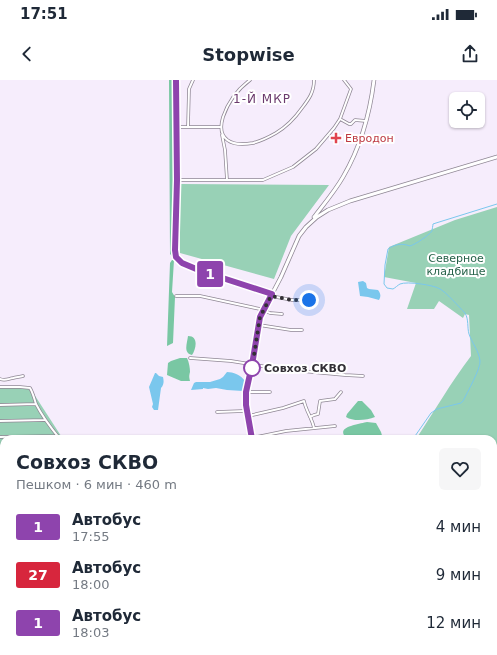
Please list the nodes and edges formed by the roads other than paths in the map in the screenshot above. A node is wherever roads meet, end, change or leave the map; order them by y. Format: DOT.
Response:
graph roads {
  1 [pos="176,80"];
  2 [pos="193,80"];
  3 [pos="250,80"];
  4 [pos="314,80"];
  5 [pos="344,80"];
  6 [pos="374,80"];
  7 [pos="340,119"];
  8 [pos="366,121"];
  9 [pos="176,127"];
  10 [pos="188,127"];
  11 [pos="221,127"];
  12 [pos="221,132"];
  13 [pos="497,157"];
  14 [pos="177,180"];
  15 [pos="227,180"];
  16 [pos="310,223"];
  17 [pos="272,295"];
  18 [pos="176,296"];
  19 [pos="309,300"];
  20 [pos="263,311"];
  21 [pos="282,314"];
  22 [pos="258,325"];
  23 [pos="302,330"];
  24 [pos="190,358"];
  25 [pos="252,365"];
  26 [pos="23,376"];
  27 [pos="363,376"];
  28 [pos="0,379"];
  29 [pos="0,387"];
  30 [pos="246,392"];
  31 [pos="270,392"];
  32 [pos="341,392"];
  33 [pos="36,404"];
  34 [pos="0,405"];
  35 [pos="217,412"];
  36 [pos="248,416"];
  37 [pos="310,418"];
  38 [pos="45,420"];
  39 [pos="0,421"];
  40 [pos="335,426"];
  41 [pos="314,428"];
  42 [pos="57,435"];
  43 [pos="251,435"];
  44 [pos="269,435"];
  1 -- 9 [label="street"];
  2 -- 10 [label="street"];
  3 -- 11 [label="street"];
  4 -- 12 [label="street"];
  5 -- 7 [label="street"];
  6 -- 8 [label="street"];
  7 -- 8 [label="street"];
  7 -- 15 [label="street"];
  8 -- 16 [label="street"];
  9 -- 10 [label="street"];
  9 -- 14 [label="street"];
  10 -- 11 [label="street"];
  11 -- 12 [label="street"];
  12 -- 15 [label="street"];
  13 -- 16 [label="street"];
  14 -- 15 [label="street"];
  14 -- 17 [label="street"];
  16 -- 17 [label="street"];
  17 -- 19 [label="street"];
  17 -- 20 [label="street"];
  18 -- 20 [label="street"];
  20 -- 21 [label="street"];
  20 -- 22 [label="street"];
  22 -- 23 [label="street"];
  22 -- 25 [label="street"];
  24 -- 25 [label="street"];
  25 -- 27 [label="street"];
  25 -- 30 [label="street"];
  26 -- 28 [label="street"];
  29 -- 33 [label="street"];
  30 -- 31 [label="street"];
  30 -- 36 [label="street"];
  32 -- 37 [label="street"];
  33 -- 34 [label="street"];
  33 -- 38 [label="street"];
  35 -- 36 [label="street"];
  36 -- 37 [label="street"];
  36 -- 43 [label="street"];
  37 -- 41 [label="street"];
  38 -- 39 [label="street"];
  38 -- 42 [label="street"];
  40 -- 41 [label="street"];
  41 -- 44 [label="street"];
}
